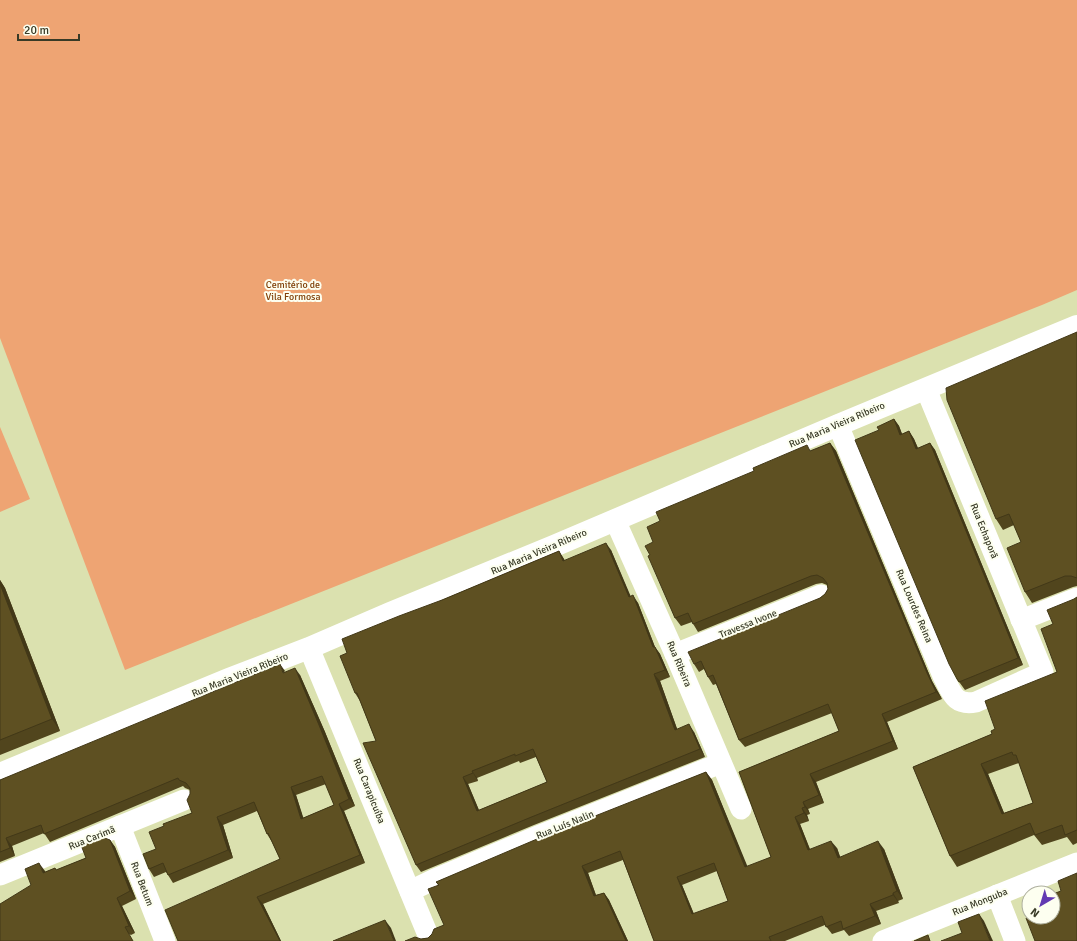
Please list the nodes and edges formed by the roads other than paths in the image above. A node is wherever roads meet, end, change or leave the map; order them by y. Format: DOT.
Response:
graph roads {
  1 [pos="1077,326"];
  2 [pos="926,389"];
  3 [pos="838,425"];
  4 [pos="615,520"];
  5 [pos="821,595"];
  6 [pos="1077,598"];
  7 [pos="1021,620"];
  8 [pos="309,648"];
  9 [pos="675,654"];
  10 [pos="1043,672"];
  11 [pos="721,764"];
  12 [pos="0,774"];
  13 [pos="184,800"];
  14 [pos="741,809"];
  15 [pos="120,826"];
  16 [pos="1077,863"];
  17 [pos="0,876"];
  18 [pos="410,892"];
  19 [pos="997,895"];
  20 [pos="428,935"];
  21 [pos="165,941"];
  22 [pos="883,941"];
  23 [pos="1016,941"];
  1 -- 2 [label="street, Rua Maria Vieira Ribeiro"];
  2 -- 3 [label="street, Rua Maria Vieira Ribeiro"];
  2 -- 7 [label="street, Rua Echaporã"];
  3 -- 4 [label="street, Rua Maria Vieira Ribeiro"];
  3 -- 10 [label="street, Rua Lourdes Reina"];
  4 -- 8 [label="street, Rua Maria Vieira Ribeiro"];
  4 -- 9 [label="street, Rua Ribeira"];
  5 -- 9 [label="street, Travessa Ivone"];
  6 -- 7 [label="street"];
  7 -- 10 [label="street, Rua Echaporã"];
  8 -- 12 [label="street, Rua Maria Vieira Ribeiro"];
  8 -- 18 [label="street, Rua Carapicuíba"];
  9 -- 11 [label="street, Rua Ribeira"];
  11 -- 14 [label="street, Rua Ribeira"];
  11 -- 18 [label="street, Rua Luís Nalin"];
  13 -- 15 [label="street, Rua Carimã"];
  15 -- 17 [label="street, Rua Carimã"];
  15 -- 21 [label="street, Rua Betum"];
  16 -- 19 [label="street, Rua Monguba"];
  18 -- 20 [label="street, Rua Carapicuíba"];
  19 -- 22 [label="street, Rua Monguba"];
  19 -- 23 [label="street"];
}
